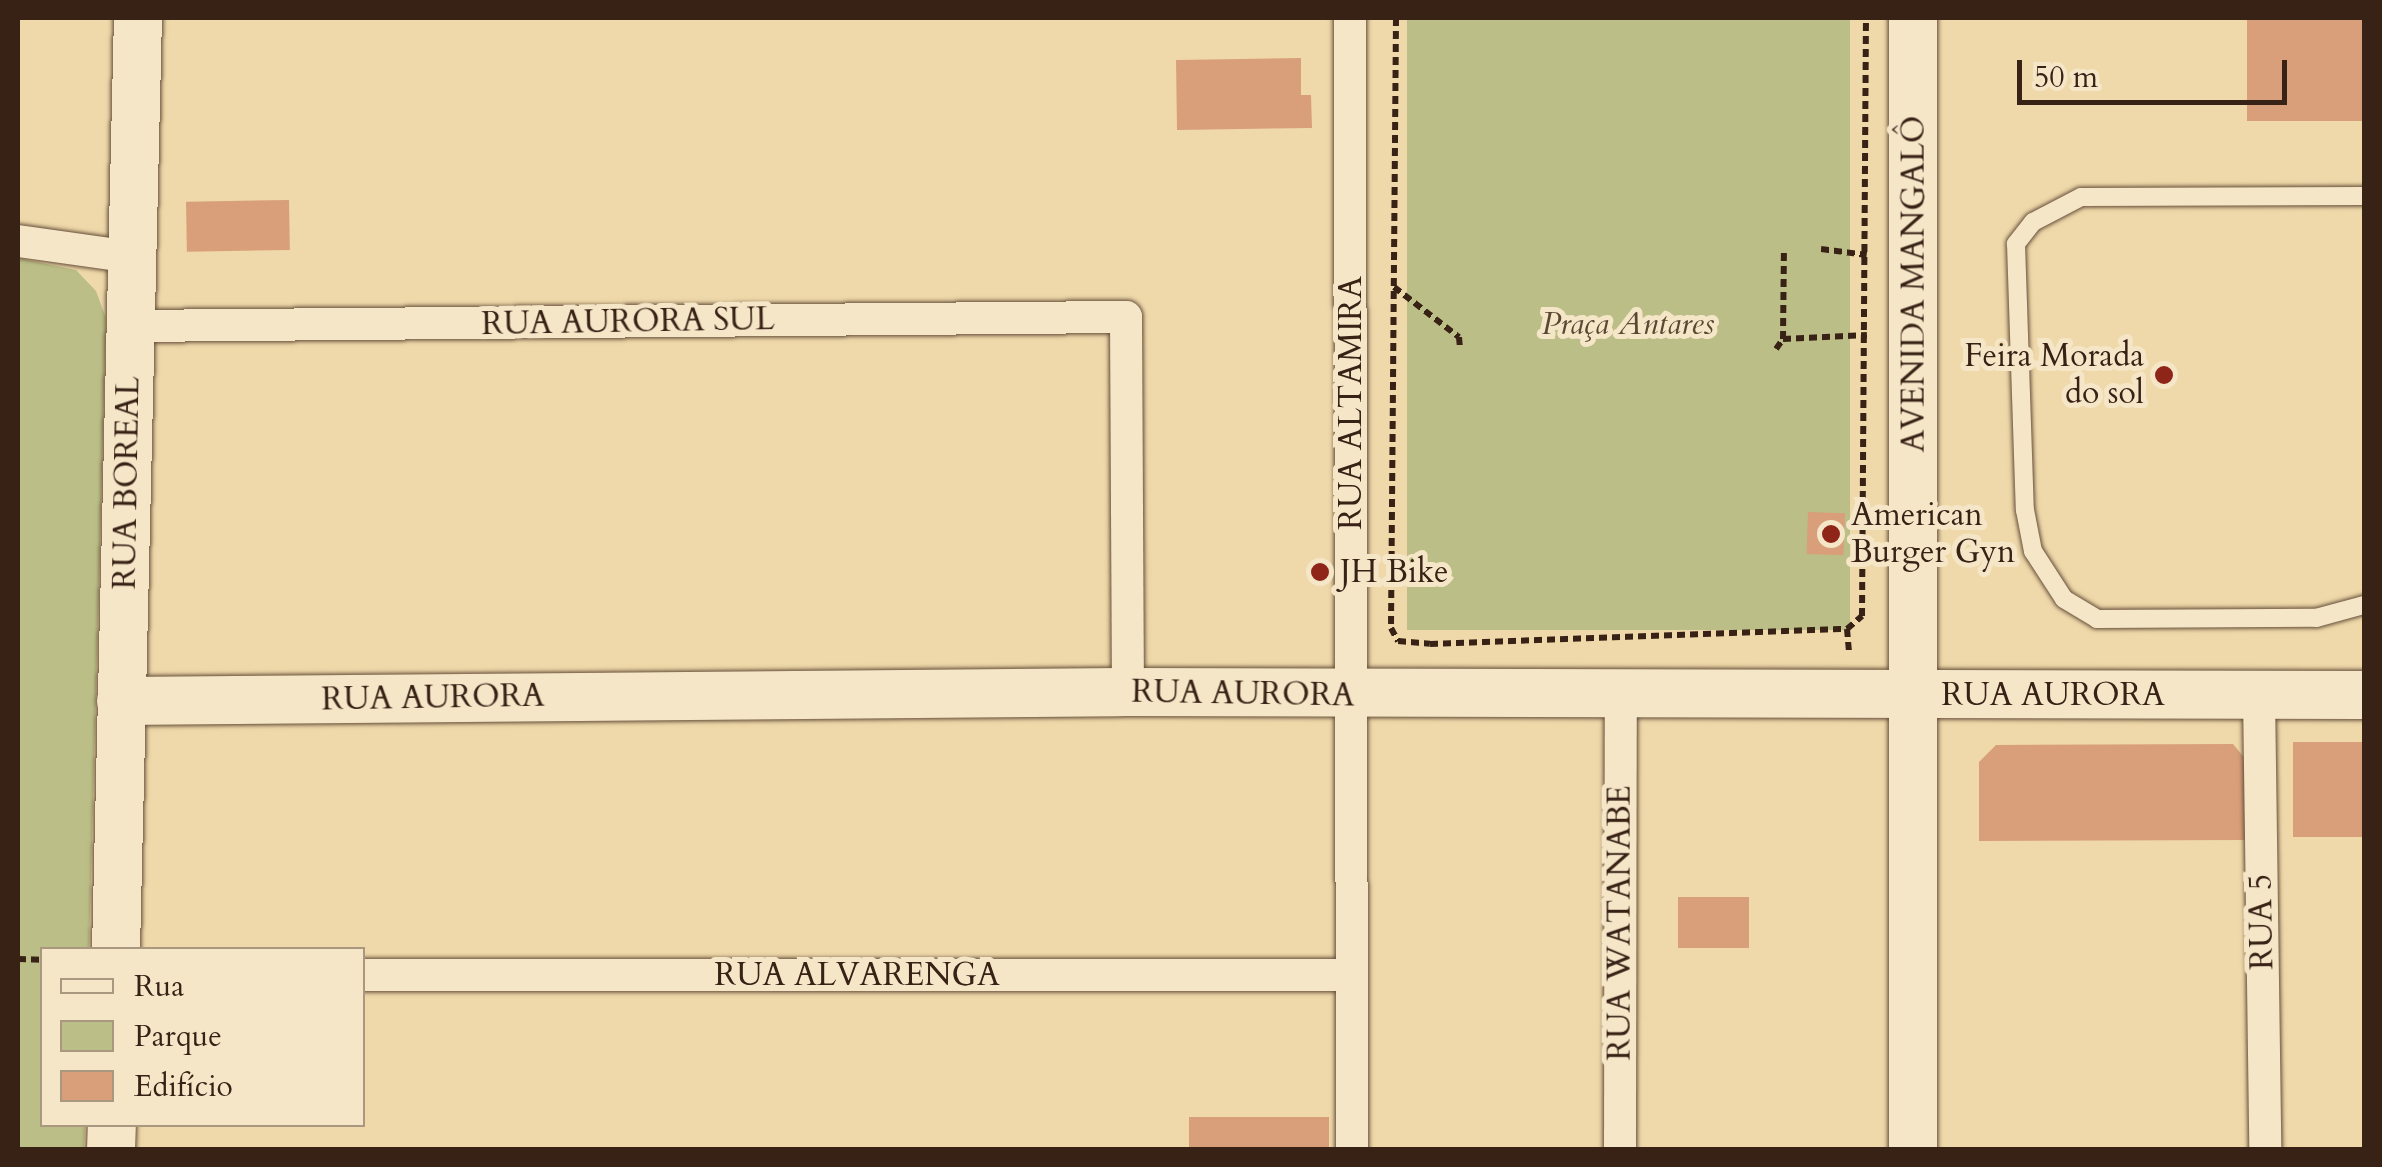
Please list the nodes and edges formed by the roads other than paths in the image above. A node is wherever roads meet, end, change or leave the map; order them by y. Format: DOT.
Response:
graph roads {
  1 [pos="138,18"];
  2 [pos="1350,18"];
  3 [pos="1913,18"];
  4 [pos="2364,196"];
  5 [pos="18,241"];
  6 [pos="132,257"];
  7 [pos="130,326"];
  8 [pos="2364,605"];
  9 [pos="1128,692"];
  10 [pos="1914,695"];
  11 [pos="2364,695"];
  12 [pos="1621,696"];
  13 [pos="2258,696"];
  14 [pos="1351,697"];
  15 [pos="121,701"];
  16 [pos="116,947"];
  17 [pos="365,975"];
  18 [pos="1352,975"];
  19 [pos="1352,1150"];
  20 [pos="1620,1150"];
  21 [pos="1914,1150"];
  22 [pos="2264,1150"];
  1 -- 6 [label="street, RUA BOREAL"];
  2 -- 14 [label="street, RUA ALTAMIRA"];
  3 -- 10 [label="street, AVENIDA MANGALÔ"];
  4 -- 8 [label="lane"];
  5 -- 6 [label="street"];
  6 -- 7 [label="street, RUA BOREAL"];
  7 -- 9 [label="street, RUA AURORA SUL"];
  7 -- 15 [label="street, RUA BOREAL"];
  9 -- 14 [label="street, RUA AURORA"];
  9 -- 15 [label="street, RUA AURORA"];
  10 -- 12 [label="street, RUA AURORA"];
  10 -- 13 [label="street, RUA AURORA"];
  10 -- 21 [label="street, AVENIDA MANGALÔ"];
  11 -- 13 [label="street, RUA AURORA"];
  12 -- 14 [label="street, RUA AURORA"];
  12 -- 20 [label="street, RUA WATANABE"];
  13 -- 22 [label="street, RUA 5"];
  14 -- 18 [label="street, RUA ALTAMIRA"];
  15 -- 16 [label="street, RUA BOREAL"];
  17 -- 18 [label="street, RUA ALVARENGA"];
  18 -- 19 [label="street, RUA ALTAMIRA"];
}
